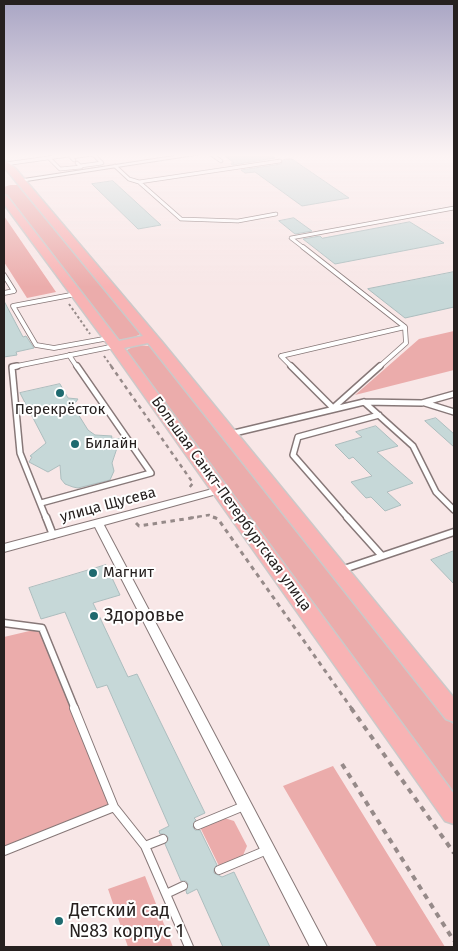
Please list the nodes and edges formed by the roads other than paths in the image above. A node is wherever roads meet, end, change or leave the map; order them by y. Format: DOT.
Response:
graph roads {
  1 [pos="31,198"];
  2 [pos="158,198"];
  3 [pos="5,203"];
  4 [pos="454,208"];
  5 [pos="276,214"];
  6 [pos="4,275"];
  7 [pos="4,293"];
  8 [pos="76,294"];
  9 [pos="405,327"];
  10 [pos="151,338"];
  11 [pos="108,344"];
  12 [pos="69,355"];
  13 [pos="454,394"];
  14 [pos="364,402"];
  15 [pos="422,403"];
  16 [pos="333,408"];
  17 [pos="454,412"];
  18 [pos="379,416"];
  19 [pos="229,434"];
  20 [pos="220,490"];
  21 [pos="41,502"];
  22 [pos="454,510"];
  23 [pos="98,523"];
  24 [pos="454,532"];
  25 [pos="52,535"];
  26 [pos="4,548"];
  27 [pos="382,556"];
  28 [pos="339,570"];
  29 [pos="4,623"];
  30 [pos="454,713"];
  31 [pos="245,805"];
  32 [pos="114,807"];
  33 [pos="454,813"];
  34 [pos="198,824"];
  35 [pos="162,839"];
  36 [pos="145,846"];
  37 [pos="268,849"];
  38 [pos="4,851"];
  39 [pos="219,870"];
  40 [pos="184,886"];
  41 [pos="166,894"];
  42 [pos="188,947"];
  43 [pos="319,947"];
  1 -- 10 [label="main road"];
  2 -- 5 [label="lane"];
  3 -- 8 [label="main road, Большая Санкт-Петербургская улица"];
  4 -- 9 [label="lane"];
  6 -- 7 [label="lane"];
  8 -- 11 [label="main road, Большая Санкт-Петербургская улица"];
  8 -- 11 [label="lane"];
  9 -- 16 [label="lane"];
  9 -- 16 [label="lane"];
  10 -- 11 [label="main road"];
  10 -- 19 [label="main road"];
  11 -- 12 [label="lane"];
  11 -- 20 [label="main road, Большая Санкт-Петербургская улица"];
  12 -- 21 [label="lane"];
  12 -- 21 [label="lane"];
  13 -- 15 [label="lane"];
  14 -- 15 [label="lane"];
  14 -- 16 [label="lane"];
  14 -- 18 [label="lane"];
  15 -- 17 [label="lane"];
  16 -- 19 [label="lane"];
  18 -- 22 [label="lane"];
  18 -- 27 [label="lane"];
  19 -- 28 [label="main road"];
  20 -- 23 [label="street, улица Щусева"];
  20 -- 33 [label="main road, Большая Санкт-Петербургская улица"];
  21 -- 25 [label="lane"];
  23 -- 25 [label="street, улица Щусева"];
  23 -- 31 [label="street"];
  24 -- 27 [label="lane"];
  25 -- 26 [label="street, улица Щусева"];
  27 -- 28 [label="lane"];
  28 -- 30 [label="main road"];
  29 -- 32 [label="lane"];
  31 -- 34 [label="lane"];
  31 -- 37 [label="street"];
  32 -- 36 [label="lane"];
  32 -- 38 [label="lane"];
  35 -- 36 [label="lane"];
  36 -- 41 [label="lane"];
  37 -- 39 [label="lane"];
  37 -- 43 [label="street"];
  40 -- 41 [label="lane"];
  41 -- 42 [label="lane"];
}
